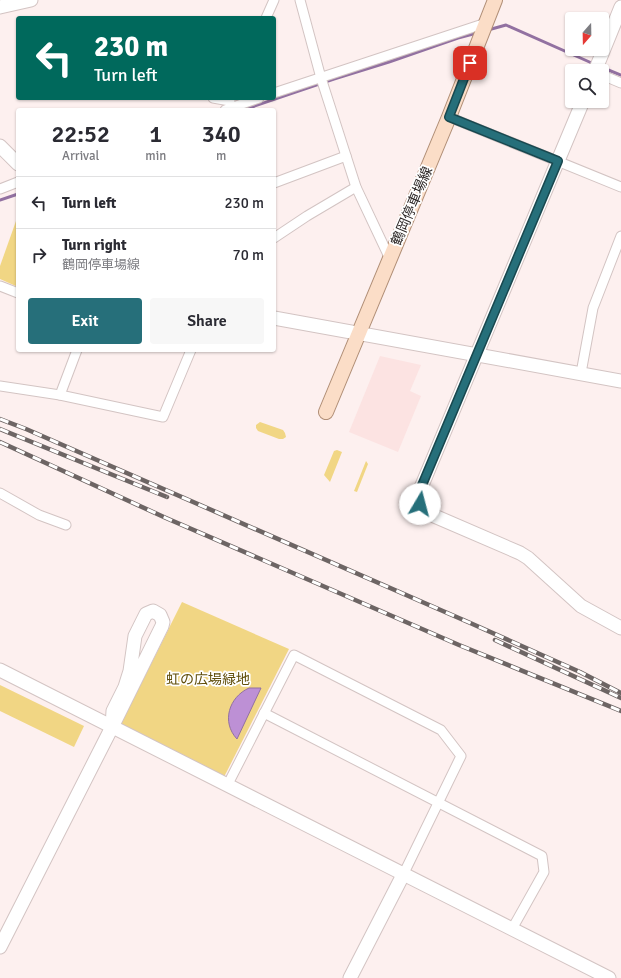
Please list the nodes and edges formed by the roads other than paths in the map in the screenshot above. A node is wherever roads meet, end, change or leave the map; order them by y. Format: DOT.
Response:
graph roads {
  1 [pos="31,0"];
  2 [pos="274,0"];
  3 [pos="300,0"];
  4 [pos="495,0"];
  5 [pos="0,7"];
  6 [pos="621,7"];
  7 [pos="267,16"];
  8 [pos="486,23"];
  9 [pos="598,64"];
  10 [pos="321,78"];
  11 [pos="609,78"];
  12 [pos="621,83"];
  13 [pos="276,92"];
  14 [pos="256,100"];
  15 [pos="248,106"];
  16 [pos="236,108"];
  17 [pos="580,108"];
  18 [pos="449,117"];
  19 [pos="0,146"];
  20 [pos="346,156"];
  21 [pos="558,161"];
  22 [pos="16,162"];
  23 [pos="276,179"];
  24 [pos="16,183"];
  25 [pos="356,187"];
  26 [pos="621,187"];
  27 [pos="0,189"];
  28 [pos="621,236"];
  29 [pos="276,237"];
  30 [pos="390,259"];
  31 [pos="1,288"];
  32 [pos="16,292"];
  33 [pos="276,318"];
  34 [pos="359,333"];
  35 [pos="76,352"];
  36 [pos="189,352"];
  37 [pos="477,354"];
  38 [pos="581,373"];
  39 [pos="621,381"];
  40 [pos="0,386"];
  41 [pos="60,395"];
  42 [pos="326,412"];
  43 [pos="0,493"];
  44 [pos="66,525"];
  45 [pos="621,628"];
  46 [pos="0,670"];
  47 [pos="264,713"];
  48 [pos="112,727"];
  49 [pos="228,784"];
  50 [pos="439,803"];
  51 [pos="404,873"];
  52 [pos="512,930"];
  53 [pos="0,948"];
  54 [pos="350,978"];
  55 [pos="609,978"];
  1 -- 5 [label="street"];
  2 -- 7 [label="street"];
  3 -- 10 [label="street"];
  4 -- 8 [label="main road, 鶴岡停車場線"];
  6 -- 9 [label="street"];
  8 -- 10 [label="street"];
  8 -- 18 [label="main road, 鶴岡停車場線"];
  10 -- 13 [label="street"];
  10 -- 20 [label="street"];
  11 -- 12 [label="street"];
  14 -- 15 [label="street"];
  15 -- 16 [label="street"];
  17 -- 21 [label="street"];
  18 -- 21 [label="street"];
  18 -- 30 [label="main road, 鶴岡停車場線"];
  19 -- 22 [label="street"];
  20 -- 23 [label="street"];
  20 -- 25 [label="street"];
  21 -- 26 [label="street"];
  21 -- 37 [label="street"];
  24 -- 27 [label="street"];
  25 -- 29 [label="street"];
  25 -- 30 [label="street"];
  28 -- 38 [label="street"];
  30 -- 34 [label="main road, 鶴岡停車場線"];
  31 -- 32 [label="street"];
  33 -- 34 [label="street"];
  34 -- 37 [label="street"];
  34 -- 42 [label="main road, 鶴岡停車場線"];
  35 -- 41 [label="street"];
  36 -- 41 [label="street"];
  37 -- 38 [label="street"];
  37 -- 45 [label="street"];
  38 -- 39 [label="street"];
  40 -- 41 [label="street"];
  43 -- 44 [label="street"];
  46 -- 48 [label="street"];
  47 -- 49 [label="street"];
  47 -- 50 [label="street"];
  47 -- 50 [label="street"];
  48 -- 48 [label="street"];
  48 -- 49 [label="street"];
  48 -- 53 [label="street"];
  49 -- 51 [label="street"];
  50 -- 51 [label="street"];
  50 -- 52 [label="street"];
  51 -- 52 [label="street"];
  51 -- 54 [label="street"];
  52 -- 55 [label="street"];
}
